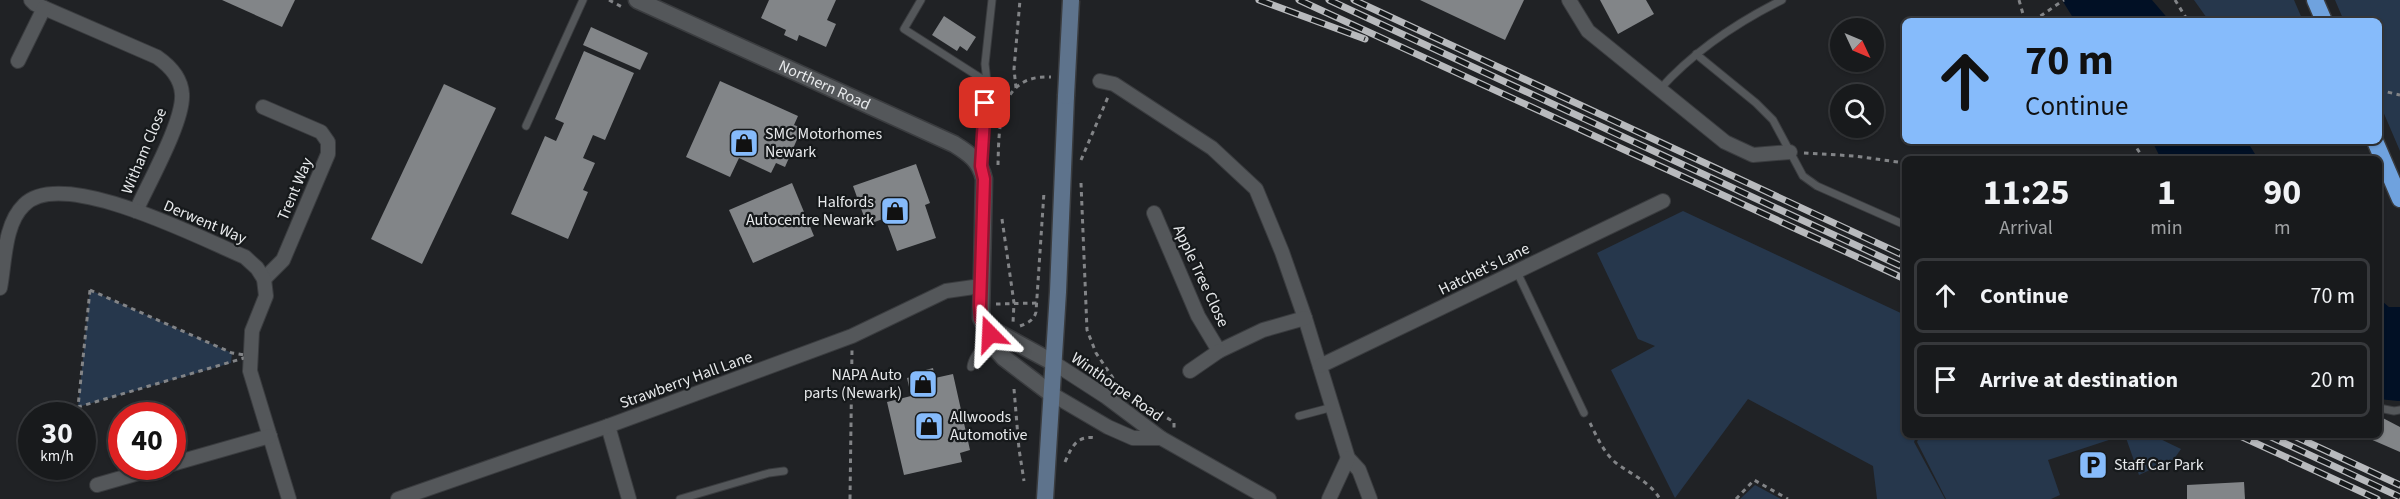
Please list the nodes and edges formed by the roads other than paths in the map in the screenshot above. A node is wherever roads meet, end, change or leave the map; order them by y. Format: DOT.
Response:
graph roads {
  1 [pos="31,0"];
  2 [pos="583,0"];
  3 [pos="636,0"];
  4 [pos="921,0"];
  5 [pos="992,0"];
  6 [pos="1071,0"];
  7 [pos="1569,0"];
  8 [pos="1782,0"];
  9 [pos="2315,0"];
  10 [pos="44,8"];
  11 [pos="2323,18"];
  12 [pos="1696,54"];
  13 [pos="18,61"];
  14 [pos="987,82"];
  15 [pos="1107,83"];
  16 [pos="1659,90"];
  17 [pos="263,107"];
  18 [pos="526,126"];
  19 [pos="1790,152"];
  20 [pos="2382,157"];
  21 [pos="981,166"];
  22 [pos="2400,198"];
  23 [pos="1663,201"];
  24 [pos="136,211"];
  25 [pos="1154,213"];
  26 [pos="1902,224"];
  27 [pos="1517,272"];
  28 [pos="264,279"];
  29 [pos="981,286"];
  30 [pos="0,288"];
  31 [pos="1305,318"];
  32 [pos="990,334"];
  33 [pos="1219,351"];
  34 [pos="1054,363"];
  35 [pos="1320,366"];
  36 [pos="971,367"];
  37 [pos="1190,371"];
  38 [pos="1050,393"];
  39 [pos="1333,407"];
  40 [pos="2382,408"];
  41 [pos="2400,410"];
  42 [pos="1584,413"];
  43 [pos="1299,416"];
  44 [pos="608,426"];
  45 [pos="270,436"];
  46 [pos="1161,438"];
  47 [pos="1348,458"];
  48 [pos="186,460"];
  49 [pos="784,471"];
  50 [pos="114,480"];
  51 [pos="97,485"];
  52 [pos="289,499"];
  53 [pos="398,499"];
  54 [pos="629,499"];
  55 [pos="680,499"];
  56 [pos="1045,499"];
  57 [pos="1269,499"];
  58 [pos="1329,499"];
  59 [pos="1370,499"];
  1 -- 10 [label="street, Witham Close"];
  2 -- 18 [label="lane"];
  3 -- 21 [label="street, Northern Road"];
  4 -- 14 [label="lane"];
  5 -- 14 [label="lane"];
  6 -- 34 [label="main road, bridge"];
  7 -- 16 [label="street"];
  8 -- 12 [label="lane"];
  9 -- 11 [label="highway"];
  10 -- 13 [label="street"];
  10 -- 24 [label="street, Witham Close"];
  12 -- 16 [label="lane"];
  12 -- 19 [label="lane"];
  14 -- 21 [label="lane"];
  15 -- 31 [label="street"];
  16 -- 19 [label="street"];
  17 -- 28 [label="street, Trent Way"];
  19 -- 26 [label="lane"];
  20 -- 22 [label="highway"];
  21 -- 29 [label="street"];
  23 -- 27 [label="street, Hatchet's Lane"];
  24 -- 28 [label="street, Derwent Way"];
  24 -- 30 [label="street, Derwent Way"];
  25 -- 33 [label="street, Apple Tree Close"];
  27 -- 35 [label="street, Hatchet's Lane"];
  27 -- 42 [label="lane"];
  28 -- 45 [label="street"];
  29 -- 32 [label="street"];
  29 -- 44 [label="street, Strawberry Hall Lane"];
  31 -- 33 [label="street, Apple Tree Close"];
  31 -- 35 [label="street"];
  32 -- 34 [label="street"];
  32 -- 36 [label="lane"];
  32 -- 38 [label="street"];
  33 -- 37 [label="street, Apple Tree Close"];
  34 -- 38 [label="main road"];
  34 -- 46 [label="street, Winthorpe Road"];
  35 -- 39 [label="street"];
  38 -- 46 [label="street, Winthorpe Road"];
  38 -- 56 [label="main road"];
  39 -- 43 [label="lane"];
  39 -- 47 [label="street"];
  40 -- 41 [label="lane"];
  44 -- 53 [label="street, Strawberry Hall Lane"];
  44 -- 54 [label="street"];
  45 -- 48 [label="street"];
  45 -- 52 [label="street"];
  46 -- 57 [label="street, Winthorpe Road"];
  47 -- 58 [label="street"];
  47 -- 59 [label="street"];
  49 -- 55 [label="lane"];
  50 -- 51 [label="street"];
}
